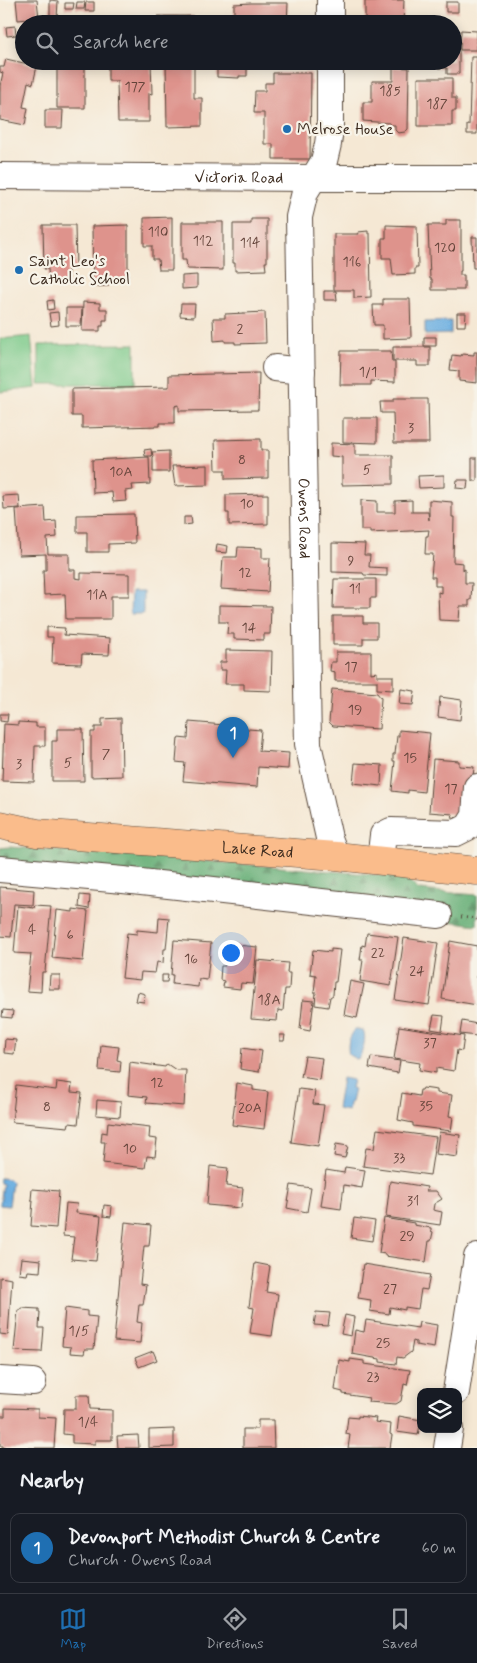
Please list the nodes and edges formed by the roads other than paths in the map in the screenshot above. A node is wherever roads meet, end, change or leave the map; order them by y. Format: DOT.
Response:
graph roads {
  1 [pos="330,0"];
  2 [pos="330,15"];
  3 [pos="330,70"];
  4 [pos="0,176"];
  5 [pos="312,178"];
  6 [pos="477,178"];
  7 [pos="274,368"];
  8 [pos="302,371"];
  9 [pos="477,786"];
  10 [pos="0,825"];
  11 [pos="37,833"];
  12 [pos="0,837"];
  13 [pos="336,856"];
  14 [pos="380,861"];
  15 [pos="0,869"];
  16 [pos="477,871"];
  17 [pos="438,914"];
  18 [pos="477,1257"];
  19 [pos="0,1380"];
  20 [pos="33,1382"];
  21 [pos="457,1388"];
  22 [pos="449,1433"];
  23 [pos="447,1448"];
  1 -- 2 [label="street"];
  3 -- 5 [label="street, Owens Road"];
  4 -- 5 [label="street, Victoria Road"];
  5 -- 6 [label="street, Victoria Road"];
  5 -- 8 [label="street, Owens Road"];
  7 -- 8 [label="street"];
  8 -- 13 [label="street, Owens Road"];
  9 -- 14 [label="street"];
  10 -- 11 [label="main road, Lake Road"];
  11 -- 12 [label="main road, Lake Road"];
  11 -- 13 [label="main road, Lake Road"];
  13 -- 14 [label="main road, Lake Road"];
  14 -- 16 [label="main road, Lake Road"];
  15 -- 17 [label="street"];
  18 -- 21 [label="street"];
  19 -- 20 [label="street"];
  22 -- 23 [label="street"];
}
